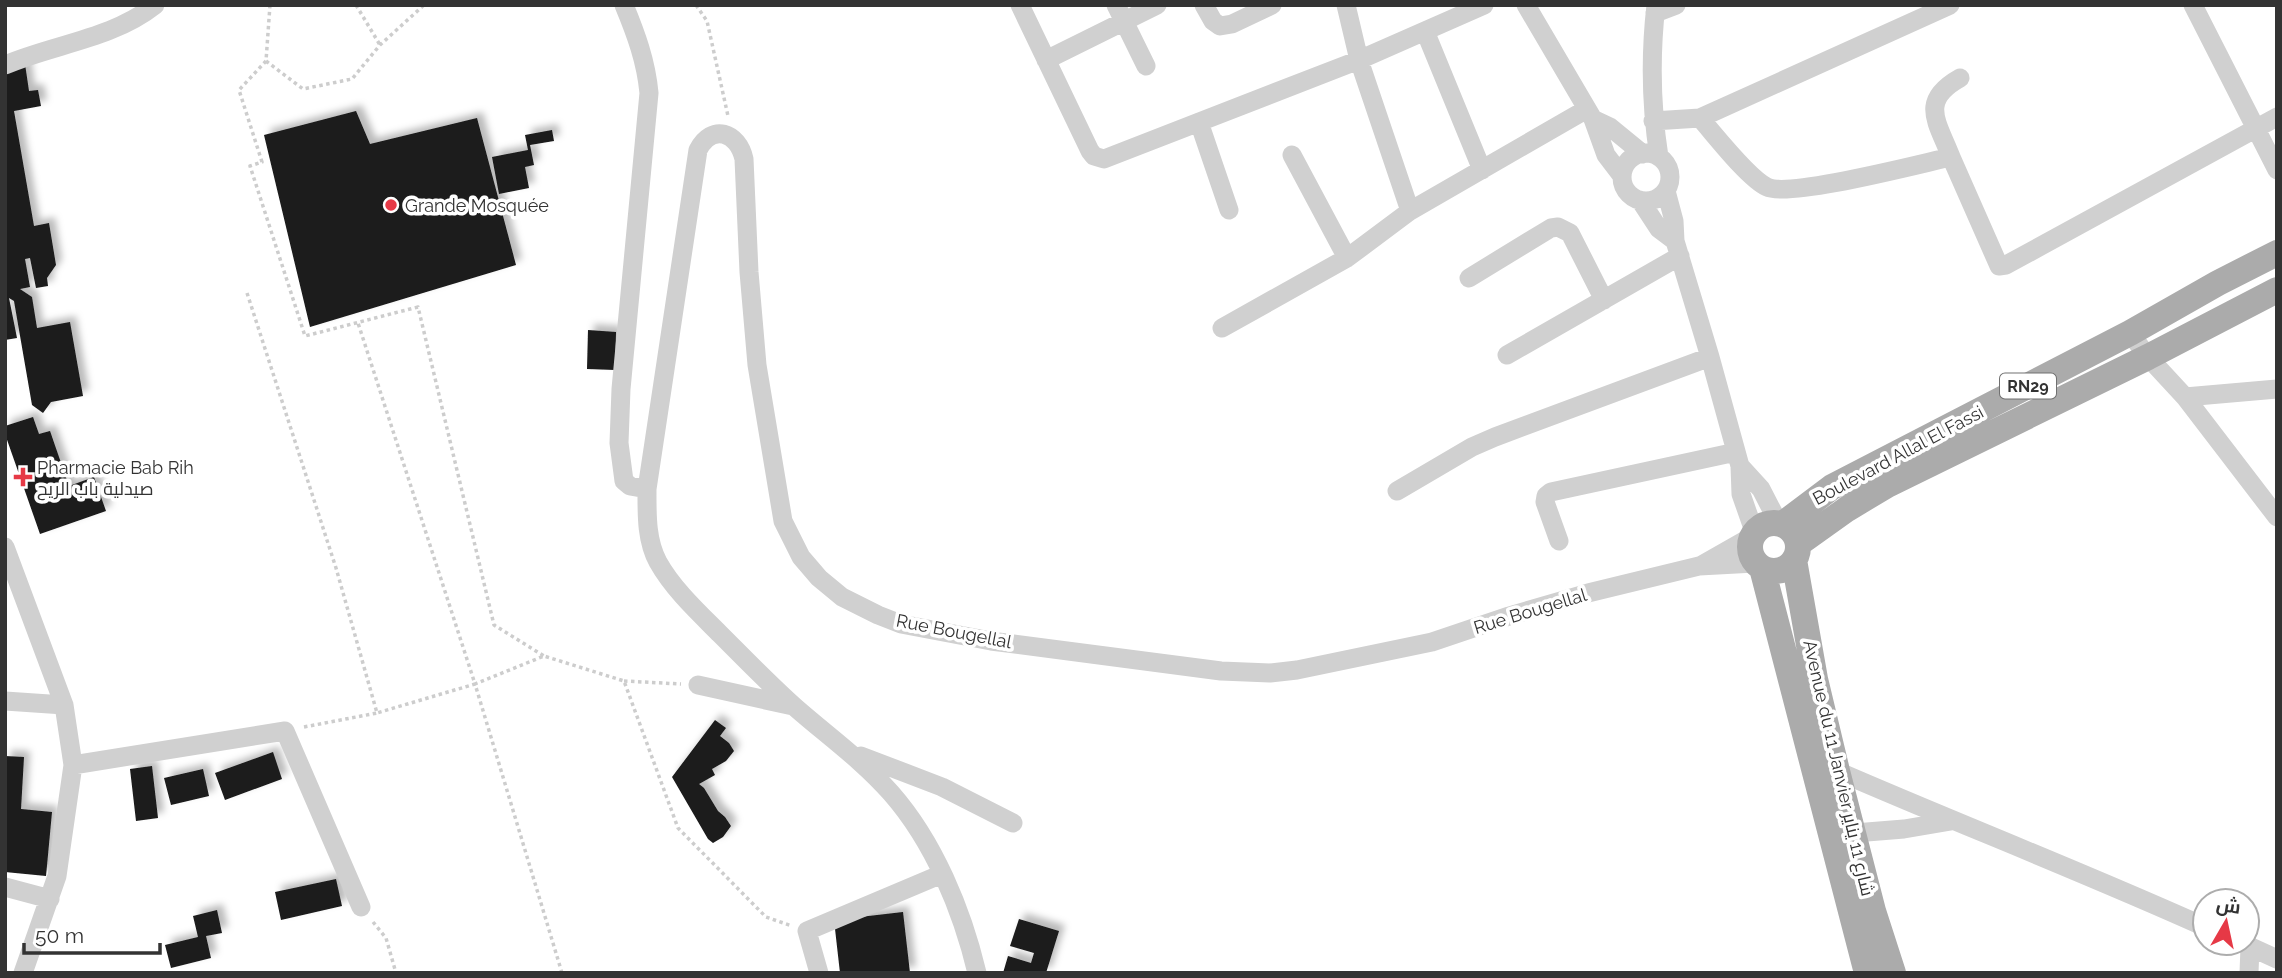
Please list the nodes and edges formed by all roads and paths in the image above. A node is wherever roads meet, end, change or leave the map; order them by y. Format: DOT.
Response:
graph roads {
  1 [pos="155,5"];
  2 [pos="270,5"];
  3 [pos="356,5"];
  4 [pos="424,5"];
  5 [pos="624,5"];
  6 [pos="696,5"];
  7 [pos="1020,5"];
  8 [pos="1157,5"];
  9 [pos="1204,5"];
  10 [pos="1272,5"];
  11 [pos="1346,5"];
  12 [pos="1484,5"];
  13 [pos="1526,5"];
  14 [pos="1676,5"];
  15 [pos="1950,5"];
  16 [pos="2193,5"];
  17 [pos="1656,9"];
  18 [pos="1120,13"];
  19 [pos="1425,31"];
  20 [pos="380,45"];
  21 [pos="1046,60"];
  22 [pos="1359,60"];
  23 [pos="266,61"];
  24 [pos="5,65"];
  25 [pos="1146,66"];
  26 [pos="1960,78"];
  27 [pos="1590,114"];
  28 [pos="2277,117"];
  29 [pos="1700,118"];
  30 [pos="1654,121"];
  31 [pos="1199,122"];
  32 [pos="2256,130"];
  33 [pos="734,138"];
  34 [pos="1292,155"];
  35 [pos="1651,155"];
  36 [pos="1951,157"];
  37 [pos="1482,170"];
  38 [pos="2277,170"];
  39 [pos="1622,176"];
  40 [pos="1666,191"];
  41 [pos="1640,200"];
  42 [pos="1229,210"];
  43 [pos="1410,211"];
  44 [pos="1677,249"];
  45 [pos="2277,253"];
  46 [pos="1347,258"];
  47 [pos="1469,278"];
  48 [pos="2277,290"];
  49 [pos="247,293"];
  50 [pos="1605,300"];
  51 [pos="358,323"];
  52 [pos="1223,328"];
  53 [pos="2130,333"];
  54 [pos="1507,355"];
  55 [pos="1710,357"];
  56 [pos="2148,357"];
  57 [pos="2277,389"];
  58 [pos="2185,397"];
  59 [pos="1738,459"];
  60 [pos="649,480"];
  61 [pos="1397,491"];
  62 [pos="2277,517"];
  63 [pos="1559,541"];
  64 [pos="1772,544"];
  65 [pos="5,547"];
  66 [pos="544,656"];
  67 [pos="624,681"];
  68 [pos="475,684"];
  69 [pos="698,685"];
  70 [pos="5,701"];
  71 [pos="64,705"];
  72 [pos="794,706"];
  73 [pos="377,713"];
  74 [pos="285,731"];
  75 [pos="847,750"];
  76 [pos="73,765"];
  77 [pos="1837,771"];
  78 [pos="1952,821"];
  79 [pos="1013,823"];
  80 [pos="1842,834"];
  81 [pos="942,874"];
  82 [pos="5,887"];
  83 [pos="50,899"];
  84 [pos="361,907"];
  85 [pos="2191,921"];
  86 [pos="807,931"];
  87 [pos="23,973"];
  88 [pos="396,973"];
  89 [pos="562,973"];
  90 [pos="819,973"];
  91 [pos="977,973"];
  92 [pos="1867,973"];
  93 [pos="1894,973"];
  1 -- 24 [label="street"];
  2 -- 23 [label="path"];
  3 -- 20 [label="path"];
  4 -- 20 [label="path"];
  5 -- 60 [label="street"];
  6 -- 33 [label="path"];
  7 -- 21 [label="street"];
  8 -- 18 [label="street"];
  9 -- 10 [label="street"];
  11 -- 22 [label="street"];
  12 -- 19 [label="street"];
  13 -- 27 [label="street"];
  14 -- 17 [label="street"];
  15 -- 29 [label="street"];
  16 -- 32 [label="street"];
  17 -- 30 [label="street"];
  18 -- 21 [label="street"];
  18 -- 25 [label="street"];
  19 -- 22 [label="street"];
  19 -- 37 [label="street"];
  20 -- 23 [label="path"];
  21 -- 31 [label="street"];
  22 -- 31 [label="street"];
  22 -- 43 [label="street"];
  23 -- 51 [label="path"];
  26 -- 36 [label="street"];
  27 -- 35 [label="street"];
  27 -- 37 [label="street"];
  27 -- 39 [label="street"];
  28 -- 32 [label="street"];
  29 -- 30 [label="street"];
  29 -- 36 [label="street"];
  30 -- 35 [label="street"];
  31 -- 42 [label="street"];
  32 -- 36 [label="street"];
  32 -- 38 [label="street"];
  33 -- 60 [label="street"];
  33 -- 64 [label="street, Rue Bougellal"];
  34 -- 46 [label="street"];
  35 -- 39 [label="street"];
  35 -- 40 [label="street"];
  37 -- 43 [label="street"];
  39 -- 41 [label="street"];
  40 -- 41 [label="street"];
  40 -- 44 [label="street, Avenue du 11 Janvier شارع 11 يناير"];
  41 -- 44 [label="street, Avenue du 11 Janvier شارع 11 يناير"];
  43 -- 46 [label="street"];
  44 -- 50 [label="street"];
  44 -- 55 [label="street, Avenue du 11 Janvier شارع 11 يناير"];
  45 -- 53 [label="main road, Boulevard Allal El Fassi / RN29"];
  46 -- 52 [label="street"];
  47 -- 50 [label="street"];
  48 -- 56 [label="main road, Boulevard Allal El Fassi / RN29"];
  49 -- 73 [label="path"];
  50 -- 54 [label="street"];
  51 -- 66 [label="path"];
  51 -- 68 [label="path"];
  53 -- 56 [label="street"];
  53 -- 64 [label="main road, Boulevard Allal El Fassi / RN29"];
  55 -- 59 [label="street, Avenue du 11 Janvier شارع 11 يناير"];
  55 -- 61 [label="street"];
  56 -- 58 [label="street"];
  56 -- 64 [label="main road, Boulevard Allal El Fassi / RN29"];
  57 -- 58 [label="street"];
  58 -- 62 [label="street"];
  59 -- 63 [label="street"];
  59 -- 64 [label="street, Avenue du 11 Janvier شارع 11 يناير"];
  60 -- 72 [label="street"];
  64 -- 77 [label="main road, Avenue du 11 Janvier شارع 11 يناير"];
  64 -- 80 [label="main road, Avenue du 11 Janvier شارع 11 يناير"];
  65 -- 71 [label="street"];
  66 -- 67 [label="path"];
  66 -- 68 [label="path"];
  67 -- 69 [label="path"];
  67 -- 86 [label="path"];
  68 -- 73 [label="path"];
  68 -- 89 [label="path"];
  69 -- 72 [label="street"];
  70 -- 71 [label="street"];
  71 -- 76 [label="street"];
  72 -- 75 [label="street"];
  73 -- 74 [label="path"];
  74 -- 76 [label="street"];
  74 -- 84 [label="street"];
  75 -- 79 [label="street"];
  75 -- 81 [label="street"];
  76 -- 83 [label="street"];
  77 -- 78 [label="street"];
  77 -- 80 [label="main road, Avenue du 11 Janvier شارع 11 يناير"];
  78 -- 80 [label="street"];
  78 -- 85 [label="street"];
  80 -- 92 [label="main road, Avenue du 11 Janvier شارع 11 يناير"];
  80 -- 93 [label="main road, Avenue du 11 Janvier شارع 11 يناير"];
  81 -- 86 [label="street"];
  81 -- 91 [label="street"];
  82 -- 83 [label="street"];
  83 -- 87 [label="street"];
  84 -- 88 [label="path"];
  86 -- 90 [label="street"];
}
